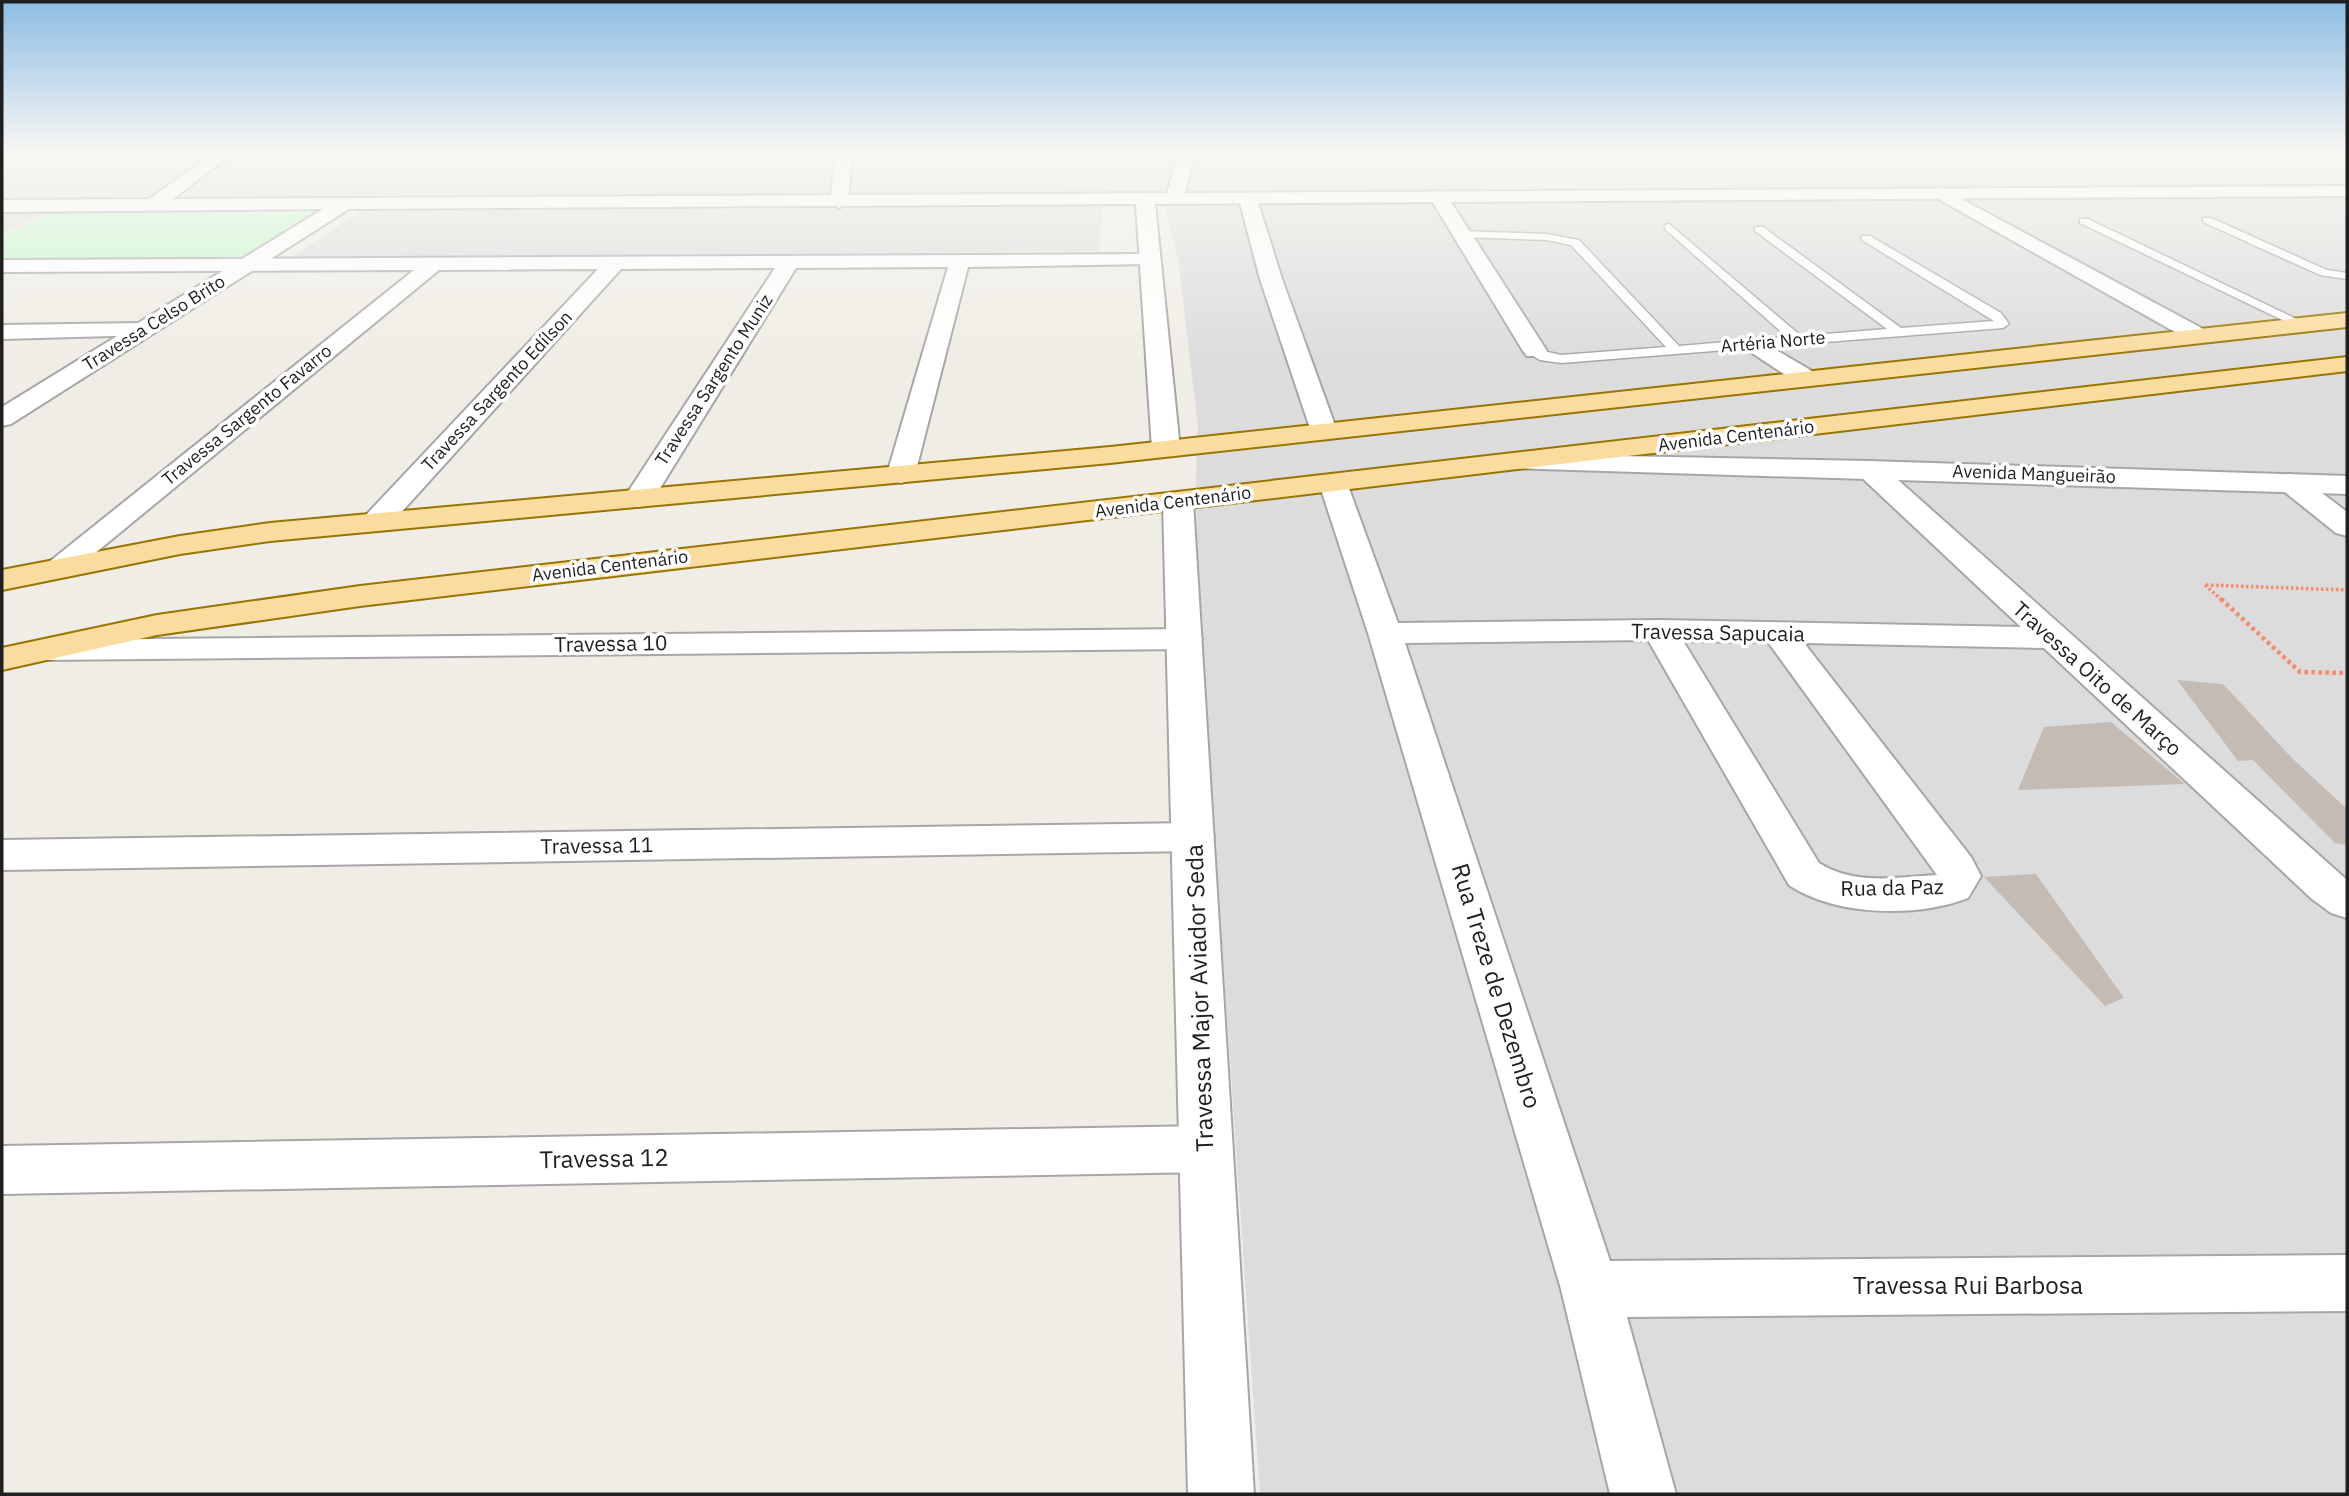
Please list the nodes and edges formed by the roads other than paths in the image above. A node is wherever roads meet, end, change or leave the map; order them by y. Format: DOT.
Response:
graph roads {
  1 [pos="314,223"];
  2 [pos="1146,223"];
  3 [pos="1255,223"];
  4 [pos="1454,223"];
  5 [pos="1995,223"];
  6 [pos="2088,223"];
  7 [pos="2213,223"];
  8 [pos="1669,227"];
  9 [pos="1759,229"];
  10 [pos="1461,234"];
  11 [pos="1866,238"];
  12 [pos="960,260"];
  13 [pos="1147,260"];
  14 [pos="790,261"];
  15 [pos="616,262"];
  16 [pos="248,264"];
  17 [pos="434,264"];
  18 [pos="2,266"];
  19 [pos="2347,276"];
  20 [pos="2347,320"];
  21 [pos="2303,325"];
  22 [pos="142,330"];
  23 [pos="2,332"];
  24 [pos="1898,332"];
  25 [pos="2199,336"];
  26 [pos="1798,340"];
  27 [pos="1754,344"];
  28 [pos="1535,351"];
  29 [pos="1676,351"];
  30 [pos="2004,358"];
  31 [pos="2347,364"];
  32 [pos="1931,366"];
  33 [pos="1808,379"];
  34 [pos="2068,395"];
  35 [pos="2004,402"];
  36 [pos="5,415"];
  37 [pos="1324,431"];
  38 [pos="1717,438"];
  39 [pos="1166,449"];
  40 [pos="1519,462"];
  41 [pos="1722,468"];
  42 [pos="1869,468"];
  43 [pos="901,474"];
  44 [pos="1333,483"];
  45 [pos="2291,483"];
  46 [pos="2347,485"];
  47 [pos="639,498"];
  48 [pos="1178,502"];
  49 [pos="377,521"];
  50 [pos="2347,527"];
  51 [pos="60,566"];
  52 [pos="2,579"];
  53 [pos="1659,630"];
  54 [pos="1385,633"];
  55 [pos="1779,634"];
  56 [pos="2051,638"];
  57 [pos="1185,639"];
  58 [pos="37,650"];
  59 [pos="2,659"];
  60 [pos="1193,837"];
  61 [pos="2,855"];
  62 [pos="2337,895"];
  63 [pos="1206,1149"];
  64 [pos="2,1170"];
  65 [pos="2347,1283"];
  66 [pos="1590,1289"];
  67 [pos="1221,1494"];
  68 [pos="1643,1494"];
  1 -- 16 [label="street, Travessa Celso Brito"];
  2 -- 13 [label="street"];
  3 -- 37 [label="street"];
  4 -- 10 [label="street"];
  5 -- 25 [label="street"];
  6 -- 21 [label="lane"];
  7 -- 19 [label="lane"];
  8 -- 26 [label="lane"];
  9 -- 24 [label="lane"];
  10 -- 28 [label="street"];
  10 -- 29 [label="lane"];
  11 -- 24 [label="lane, Artéria Norte"];
  12 -- 13 [label="street"];
  12 -- 14 [label="street"];
  12 -- 43 [label="street"];
  13 -- 39 [label="street"];
  14 -- 15 [label="street"];
  14 -- 47 [label="street, Travessa Sargento Muniz"];
  15 -- 17 [label="street"];
  15 -- 49 [label="street, Travessa Sargento Edílson"];
  16 -- 17 [label="street"];
  16 -- 18 [label="street"];
  16 -- 22 [label="street, Travessa Celso Brito"];
  17 -- 51 [label="street, Travessa Sargento Favarro"];
  20 -- 21 [label="main road"];
  21 -- 25 [label="main road"];
  22 -- 23 [label="street"];
  22 -- 36 [label="street, Travessa Celso Brito"];
  24 -- 26 [label="lane, Artéria Norte"];
  25 -- 30 [label="main road"];
  26 -- 27 [label="lane, Artéria Norte"];
  27 -- 29 [label="lane, Artéria Norte"];
  27 -- 33 [label="street"];
  28 -- 29 [label="lane, Artéria Norte"];
  30 -- 32 [label="main road"];
  30 -- 34 [label="main road"];
  31 -- 34 [label="main road, Avenida Centenário"];
  32 -- 33 [label="main road"];
  32 -- 35 [label="main road"];
  33 -- 37 [label="main road"];
  34 -- 35 [label="main road, Avenida Centenário"];
  35 -- 38 [label="main road, Avenida Centenário"];
  37 -- 39 [label="main road"];
  38 -- 40 [label="main road, Avenida Centenário"];
  38 -- 41 [label="street"];
  39 -- 43 [label="main road"];
  40 -- 41 [label="street, Avenida Mangueirão"];
  40 -- 44 [label="main road, Avenida Centenário"];
  41 -- 42 [label="street, Avenida Mangueirão"];
  42 -- 45 [label="street, Avenida Mangueirão"];
  42 -- 56 [label="street, Travessa Oito de Março"];
  43 -- 47 [label="main road"];
  44 -- 48 [label="main road, Avenida Centenário"];
  44 -- 54 [label="street, Rua Treze de Dezembro"];
  45 -- 46 [label="street, Avenida Mangueirão"];
  45 -- 50 [label="street"];
  47 -- 49 [label="main road"];
  48 -- 57 [label="street, Travessa Major Aviador Seda"];
  48 -- 58 [label="main road, Avenida Centenário"];
  49 -- 51 [label="main road"];
  51 -- 52 [label="main road"];
  53 -- 54 [label="street, Travessa Sapucaia"];
  53 -- 55 [label="street, Travessa Sapucaia"];
  53 -- 55 [label="street, Rua da Paz"];
  54 -- 66 [label="street, Rua Treze de Dezembro"];
  55 -- 56 [label="street, Travessa Sapucaia"];
  56 -- 62 [label="street, Travessa Oito de Março"];
  57 -- 58 [label="street, Travessa 10"];
  57 -- 60 [label="street, Travessa Major Aviador Seda"];
  58 -- 59 [label="main road, Avenida Centenário"];
  60 -- 61 [label="street, Travessa 11"];
  60 -- 63 [label="street, Travessa Major Aviador Seda"];
  63 -- 64 [label="street, Travessa 12"];
  63 -- 67 [label="street, Travessa Major Aviador Seda"];
  65 -- 66 [label="street, Travessa Rui Barbosa"];
  66 -- 68 [label="street, Rua Treze de Dezembro"];
}
